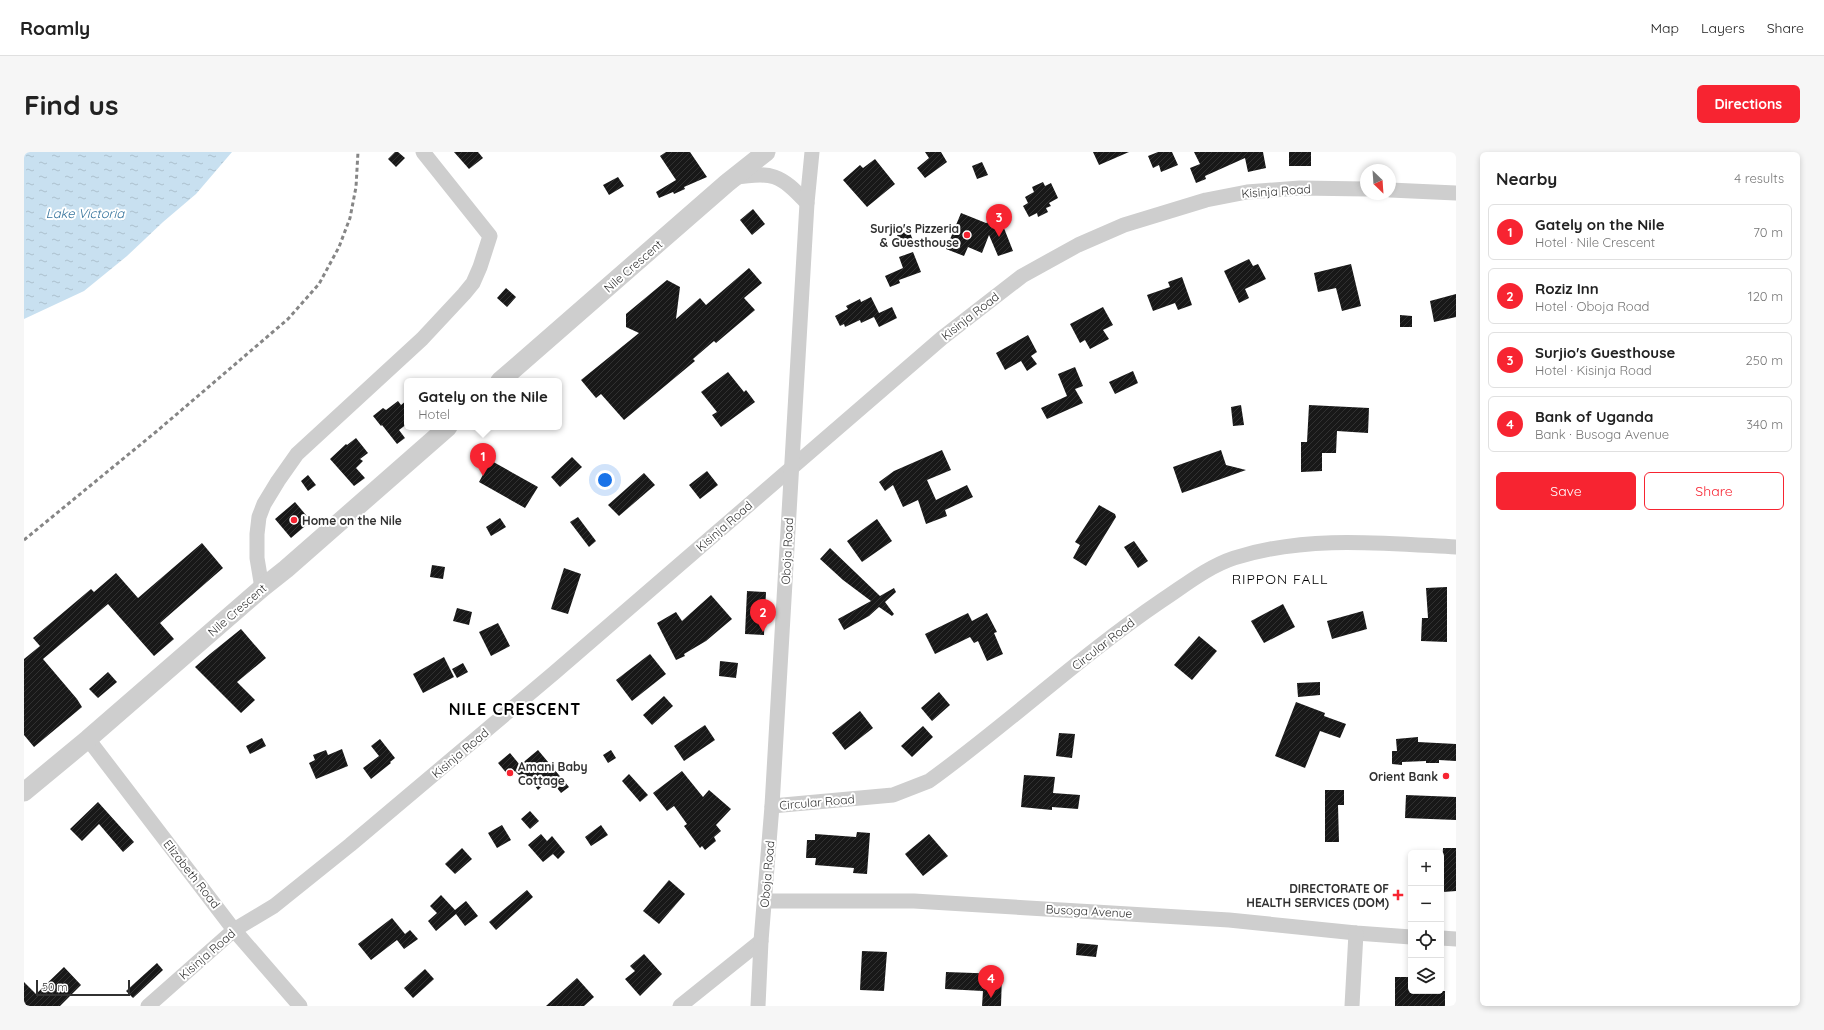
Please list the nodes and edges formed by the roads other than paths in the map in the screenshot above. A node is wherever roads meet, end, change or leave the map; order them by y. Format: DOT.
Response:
graph roads {
  1 [pos="423,152"];
  2 [pos="766,152"];
  3 [pos="812,152"];
  4 [pos="733,178"];
  5 [pos="1360,189"];
  6 [pos="1396,190"];
  7 [pos="1456,193"];
  8 [pos="807,203"];
  9 [pos="503,378"];
  10 [pos="445,430"];
  11 [pos="792,467"];
  12 [pos="1456,547"];
  13 [pos="262,588"];
  14 [pos="88,739"];
  15 [pos="24,792"];
  16 [pos="772,806"];
  17 [pos="765,901"];
  18 [pos="234,930"];
  19 [pos="1356,933"];
  20 [pos="1408,937"];
  21 [pos="1444,938"];
  22 [pos="1456,939"];
  23 [pos="761,941"];
  24 [pos="148,1006"];
  25 [pos="300,1006"];
  26 [pos="680,1006"];
  27 [pos="758,1006"];
  28 [pos="1352,1006"];
  1 -- 13 [label="street"];
  2 -- 4 [label="street, Nile Crescent"];
  3 -- 8 [label="street, Oboja Road"];
  4 -- 8 [label="street"];
  4 -- 9 [label="street, Nile Crescent"];
  5 -- 11 [label="street, Kisinja Road"];
  6 -- 7 [label="street"];
  8 -- 11 [label="street, Oboja Road"];
  10 -- 13 [label="street, Nile Crescent"];
  11 -- 16 [label="street, Oboja Road"];
  11 -- 18 [label="street, Kisinja Road"];
  12 -- 16 [label="street, Circular Road"];
  13 -- 14 [label="street, Nile Crescent"];
  14 -- 15 [label="street, Nile Crescent"];
  14 -- 18 [label="street, Elizabeth Road"];
  16 -- 17 [label="street, Oboja Road"];
  17 -- 19 [label="street, Busoga Avenue"];
  17 -- 23 [label="street, Oboja Road"];
  18 -- 24 [label="street, Kisinja Road"];
  18 -- 25 [label="street, Elizabeth Road"];
  19 -- 20 [label="street, Busoga Avenue"];
  19 -- 28 [label="street"];
  21 -- 22 [label="street"];
  23 -- 26 [label="street"];
  23 -- 27 [label="street, Oboja Road"];
}
